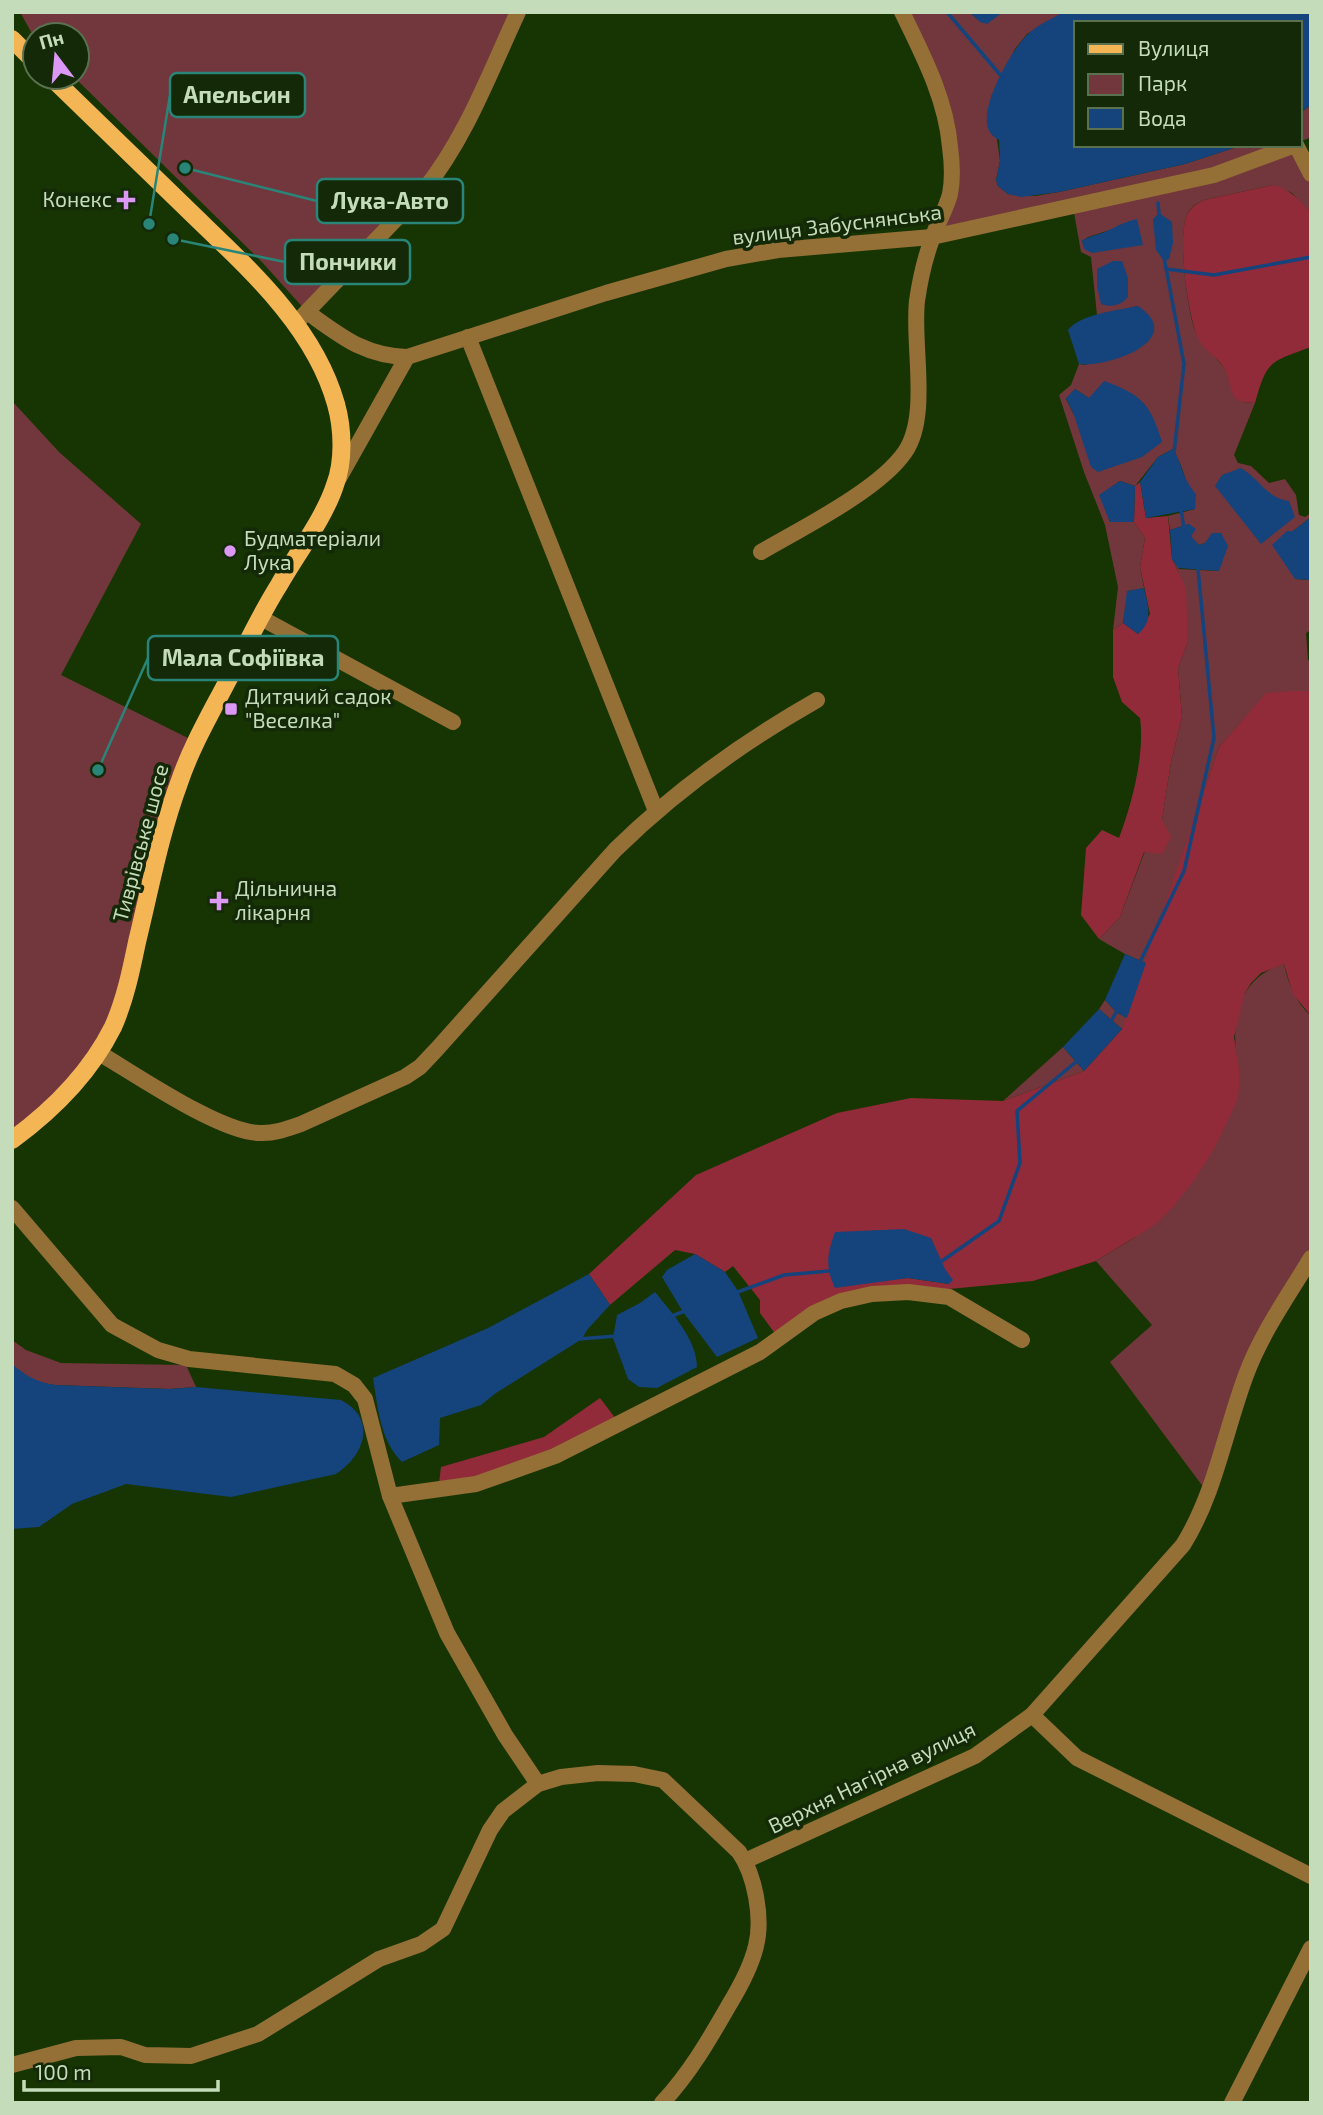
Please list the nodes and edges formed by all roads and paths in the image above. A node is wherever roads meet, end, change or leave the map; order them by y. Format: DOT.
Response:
graph roads {
  1 [pos="518,12"];
  2 [pos="902,12"];
  3 [pos="65,91"];
  4 [pos="1290,147"];
  5 [pos="1296,147"];
  6 [pos="1311,174"];
  7 [pos="932,237"];
  8 [pos="301,318"];
  9 [pos="468,337"];
  10 [pos="407,357"];
  11 [pos="336,484"];
  12 [pos="761,552"];
  13 [pos="261,618"];
  14 [pos="817,700"];
  15 [pos="453,722"];
  16 [pos="656,811"];
  17 [pos="99,1053"];
  18 [pos="12,1140"];
  19 [pos="12,1208"];
  20 [pos="1311,1258"];
  21 [pos="1022,1340"];
  22 [pos="390,1496"];
  23 [pos="1032,1715"];
  24 [pos="538,1784"];
  25 [pos="745,1861"];
  26 [pos="1311,1876"];
  27 [pos="1311,1948"];
  28 [pos="12,2066"];
  29 [pos="662,2103"];
  30 [pos="1232,2103"];
  1 -- 8 [label="street"];
  2 -- 7 [label="street"];
  3 -- 8 [label="main road, Тиврівське шосе"];
  4 -- 7 [label="street, вулиця Забуснянська"];
  5 -- 6 [label="street"];
  7 -- 9 [label="street, вулиця Забуснянська"];
  7 -- 12 [label="street"];
  8 -- 10 [label="street"];
  8 -- 11 [label="main road, Тиврівське шосе"];
  9 -- 10 [label="street, вулиця Забуснянська"];
  9 -- 16 [label="street"];
  10 -- 11 [label="street"];
  11 -- 13 [label="main road, Тиврівське шосе"];
  13 -- 15 [label="street"];
  13 -- 17 [label="main road, Тиврівське шосе"];
  14 -- 16 [label="street"];
  16 -- 17 [label="street"];
  17 -- 18 [label="main road, Тиврівське шосе"];
  19 -- 22 [label="street"];
  20 -- 23 [label="street, Верхня Нагірна вулиця"];
  21 -- 22 [label="street"];
  22 -- 24 [label="street"];
  23 -- 25 [label="street, Верхня Нагірна вулиця"];
  23 -- 26 [label="street"];
  24 -- 25 [label="street"];
  24 -- 28 [label="street"];
  25 -- 29 [label="street"];
  27 -- 30 [label="street"];
}
